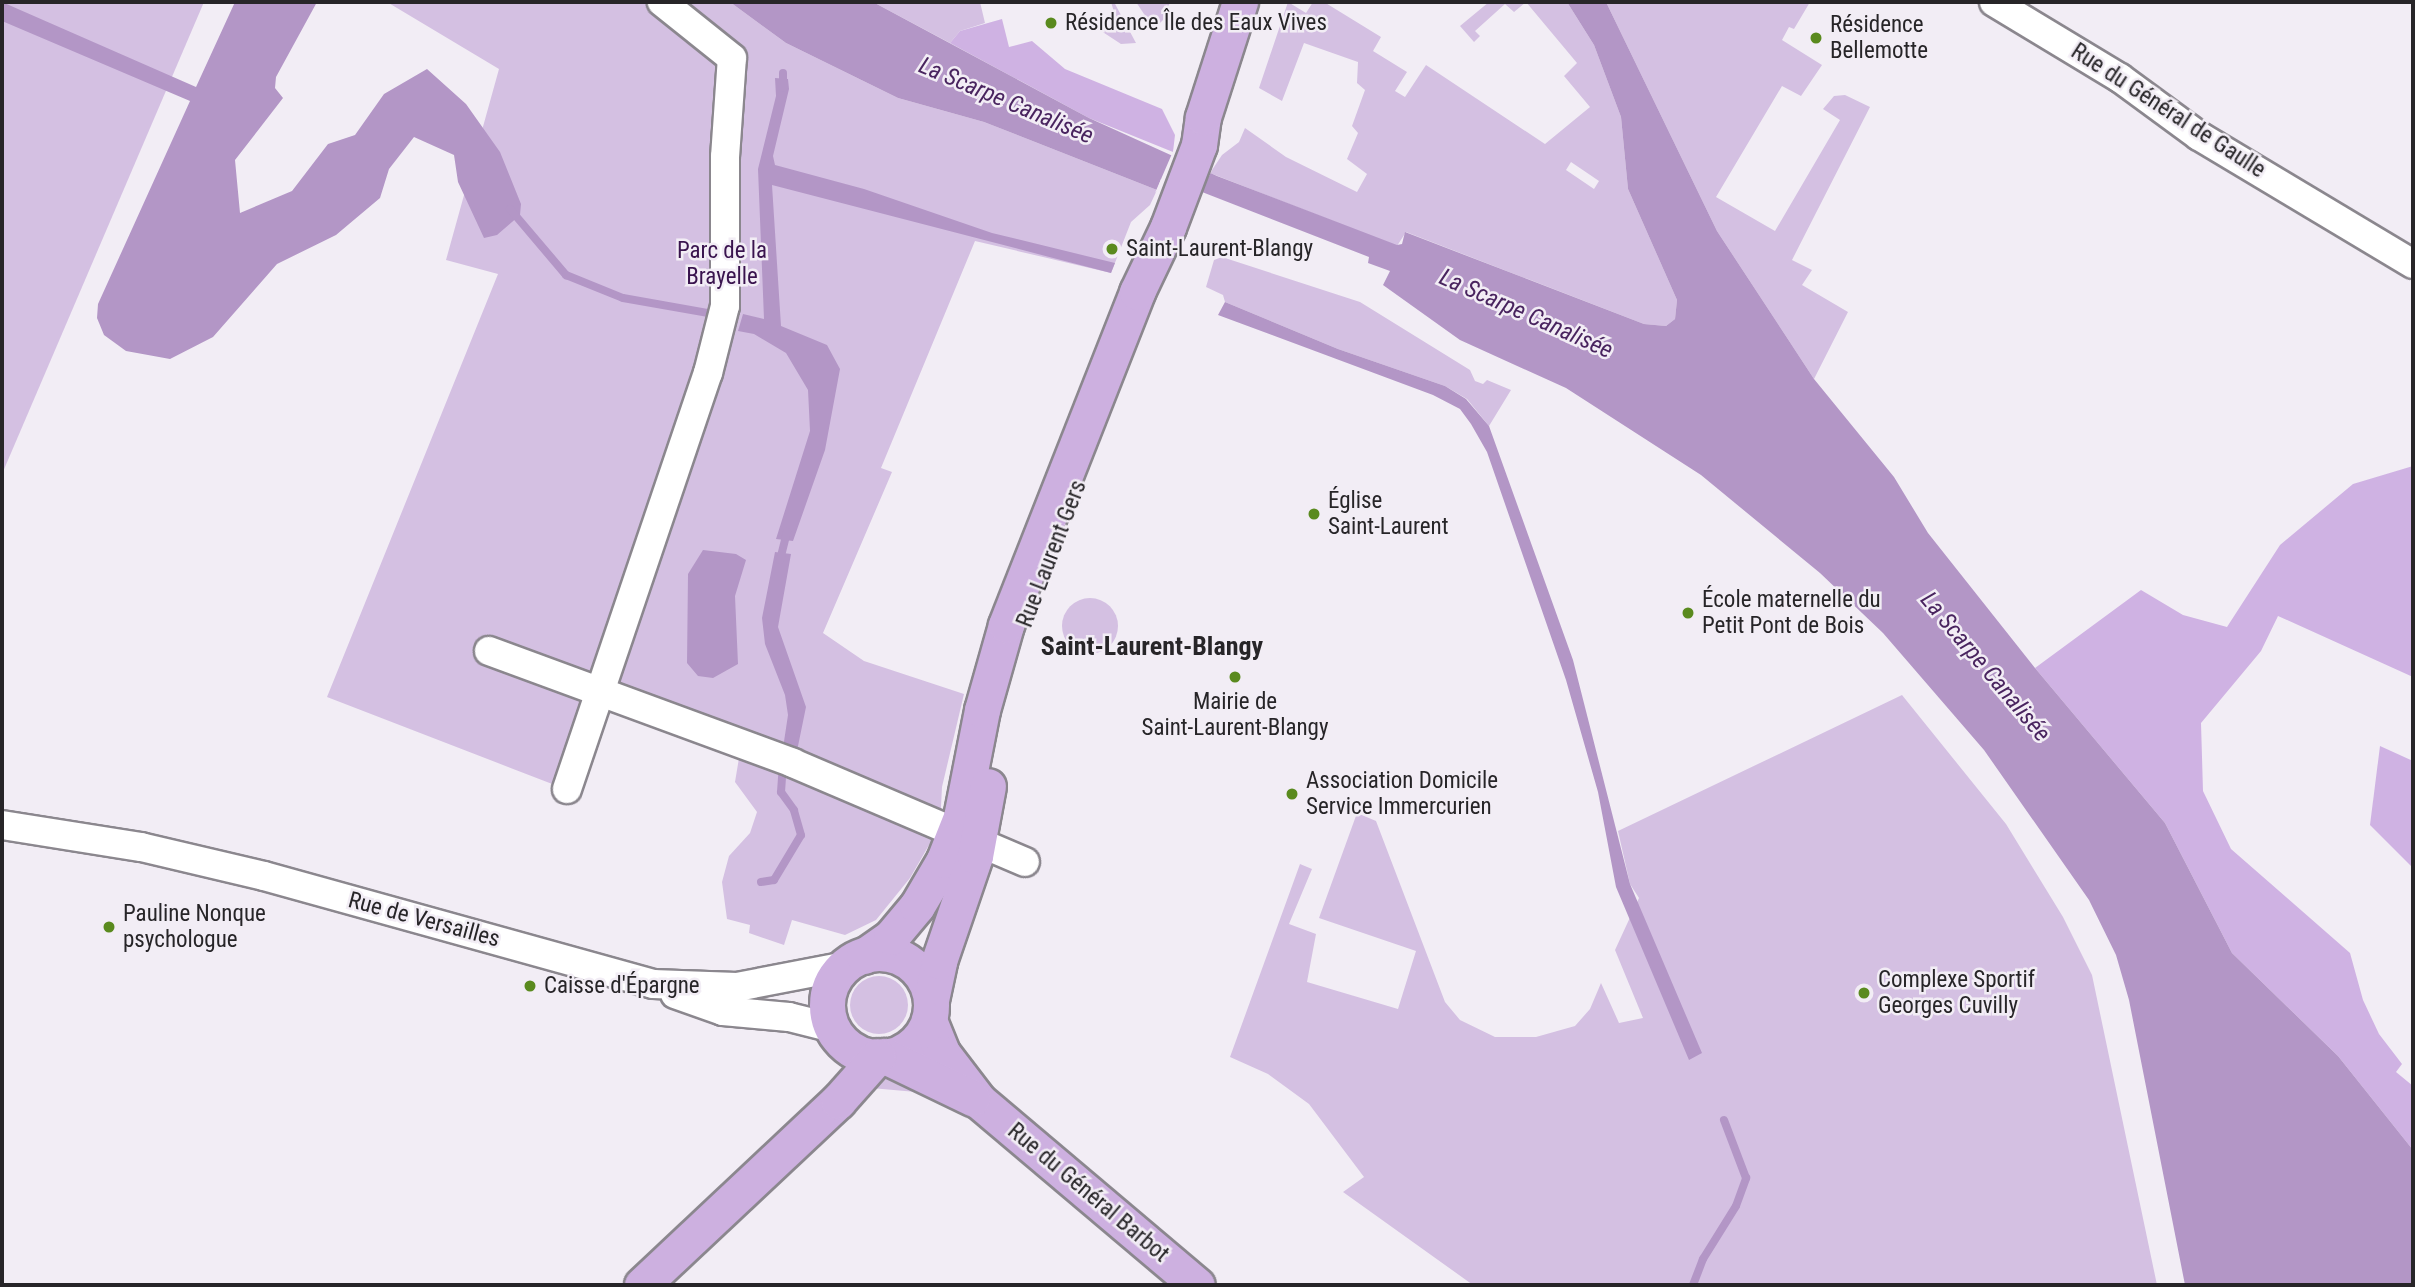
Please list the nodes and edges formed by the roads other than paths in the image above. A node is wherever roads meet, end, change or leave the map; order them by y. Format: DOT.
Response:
graph roads {
  1 [pos="662,2"];
  2 [pos="1240,2"];
  3 [pos="1261,2"];
  4 [pos="1994,2"];
  5 [pos="1199,145"];
  6 [pos="2413,264"];
  7 [pos="489,651"];
  8 [pos="598,691"];
  9 [pos="567,789"];
  10 [pos="2,825"];
  11 [pos="966,840"];
  12 [pos="1025,862"];
  13 [pos="855,961"];
  14 [pos="653,984"];
  15 [pos="930,1010"];
  16 [pos="836,1032"];
  17 [pos="881,1056"];
  18 [pos="979,1101"];
  19 [pos="814,1120"];
  20 [pos="642,1285"];
  21 [pos="1197,1285"];
  1 -- 8 [label="street"];
  2 -- 5 [label="main road, Rue Laurent Gers"];
  3 -- 5 [label="main road, Rue Laurent Gers"];
  4 -- 6 [label="street, Rue du Général de Gaulle"];
  5 -- 11 [label="main road, Rue Laurent Gers"];
  7 -- 8 [label="street"];
  8 -- 9 [label="street"];
  8 -- 11 [label="street"];
  10 -- 14 [label="street, Rue de Versailles"];
  11 -- 12 [label="street"];
  11 -- 13 [label="main road, Rue Laurent Gers"];
  11 -- 15 [label="main road, Rue Laurent Gers"];
  13 -- 14 [label="street, Rue de Versailles"];
  13 -- 15 [label="main road"];
  13 -- 16 [label="main road"];
  14 -- 16 [label="street"];
  15 -- 17 [label="main road"];
  15 -- 18 [label="main road, Rue du Général Barbot"];
  16 -- 17 [label="main road"];
  16 -- 19 [label="main road"];
  17 -- 18 [label="main road, Rue du Général Barbot"];
  17 -- 19 [label="main road"];
  18 -- 21 [label="main road, Rue du Général Barbot"];
  19 -- 20 [label="main road"];
}
